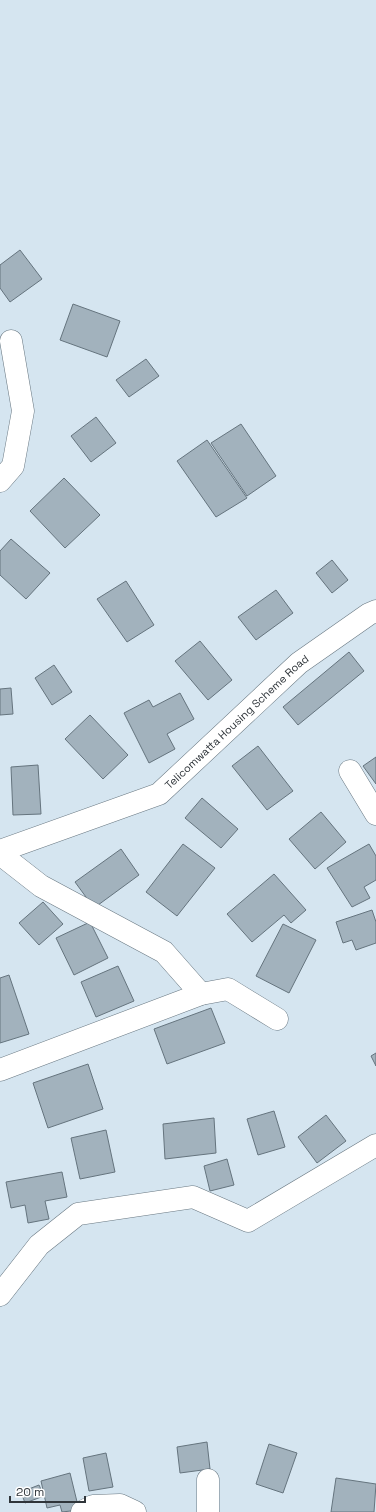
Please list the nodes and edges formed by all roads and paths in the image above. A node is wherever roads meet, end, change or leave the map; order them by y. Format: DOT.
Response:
graph roads {
  1 [pos="11,341"];
  2 [pos="0,481"];
  3 [pos="376,612"];
  4 [pos="350,772"];
  5 [pos="376,814"];
  6 [pos="0,852"];
  7 [pos="201,994"];
  8 [pos="277,1019"];
  9 [pos="0,1070"];
  10 [pos="376,1145"];
  11 [pos="0,1295"];
  12 [pos="208,1480"];
  13 [pos="82,1512"];
  14 [pos="135,1512"];
  15 [pos="208,1512"];
  1 -- 2 [label="street"];
  3 -- 6 [label="street, Telicomwatta Housing Scheme Road"];
  4 -- 5 [label="street"];
  6 -- 7 [label="street"];
  7 -- 8 [label="street"];
  7 -- 9 [label="street"];
  10 -- 11 [label="street"];
  12 -- 15 [label="street"];
  13 -- 14 [label="street"];
}
